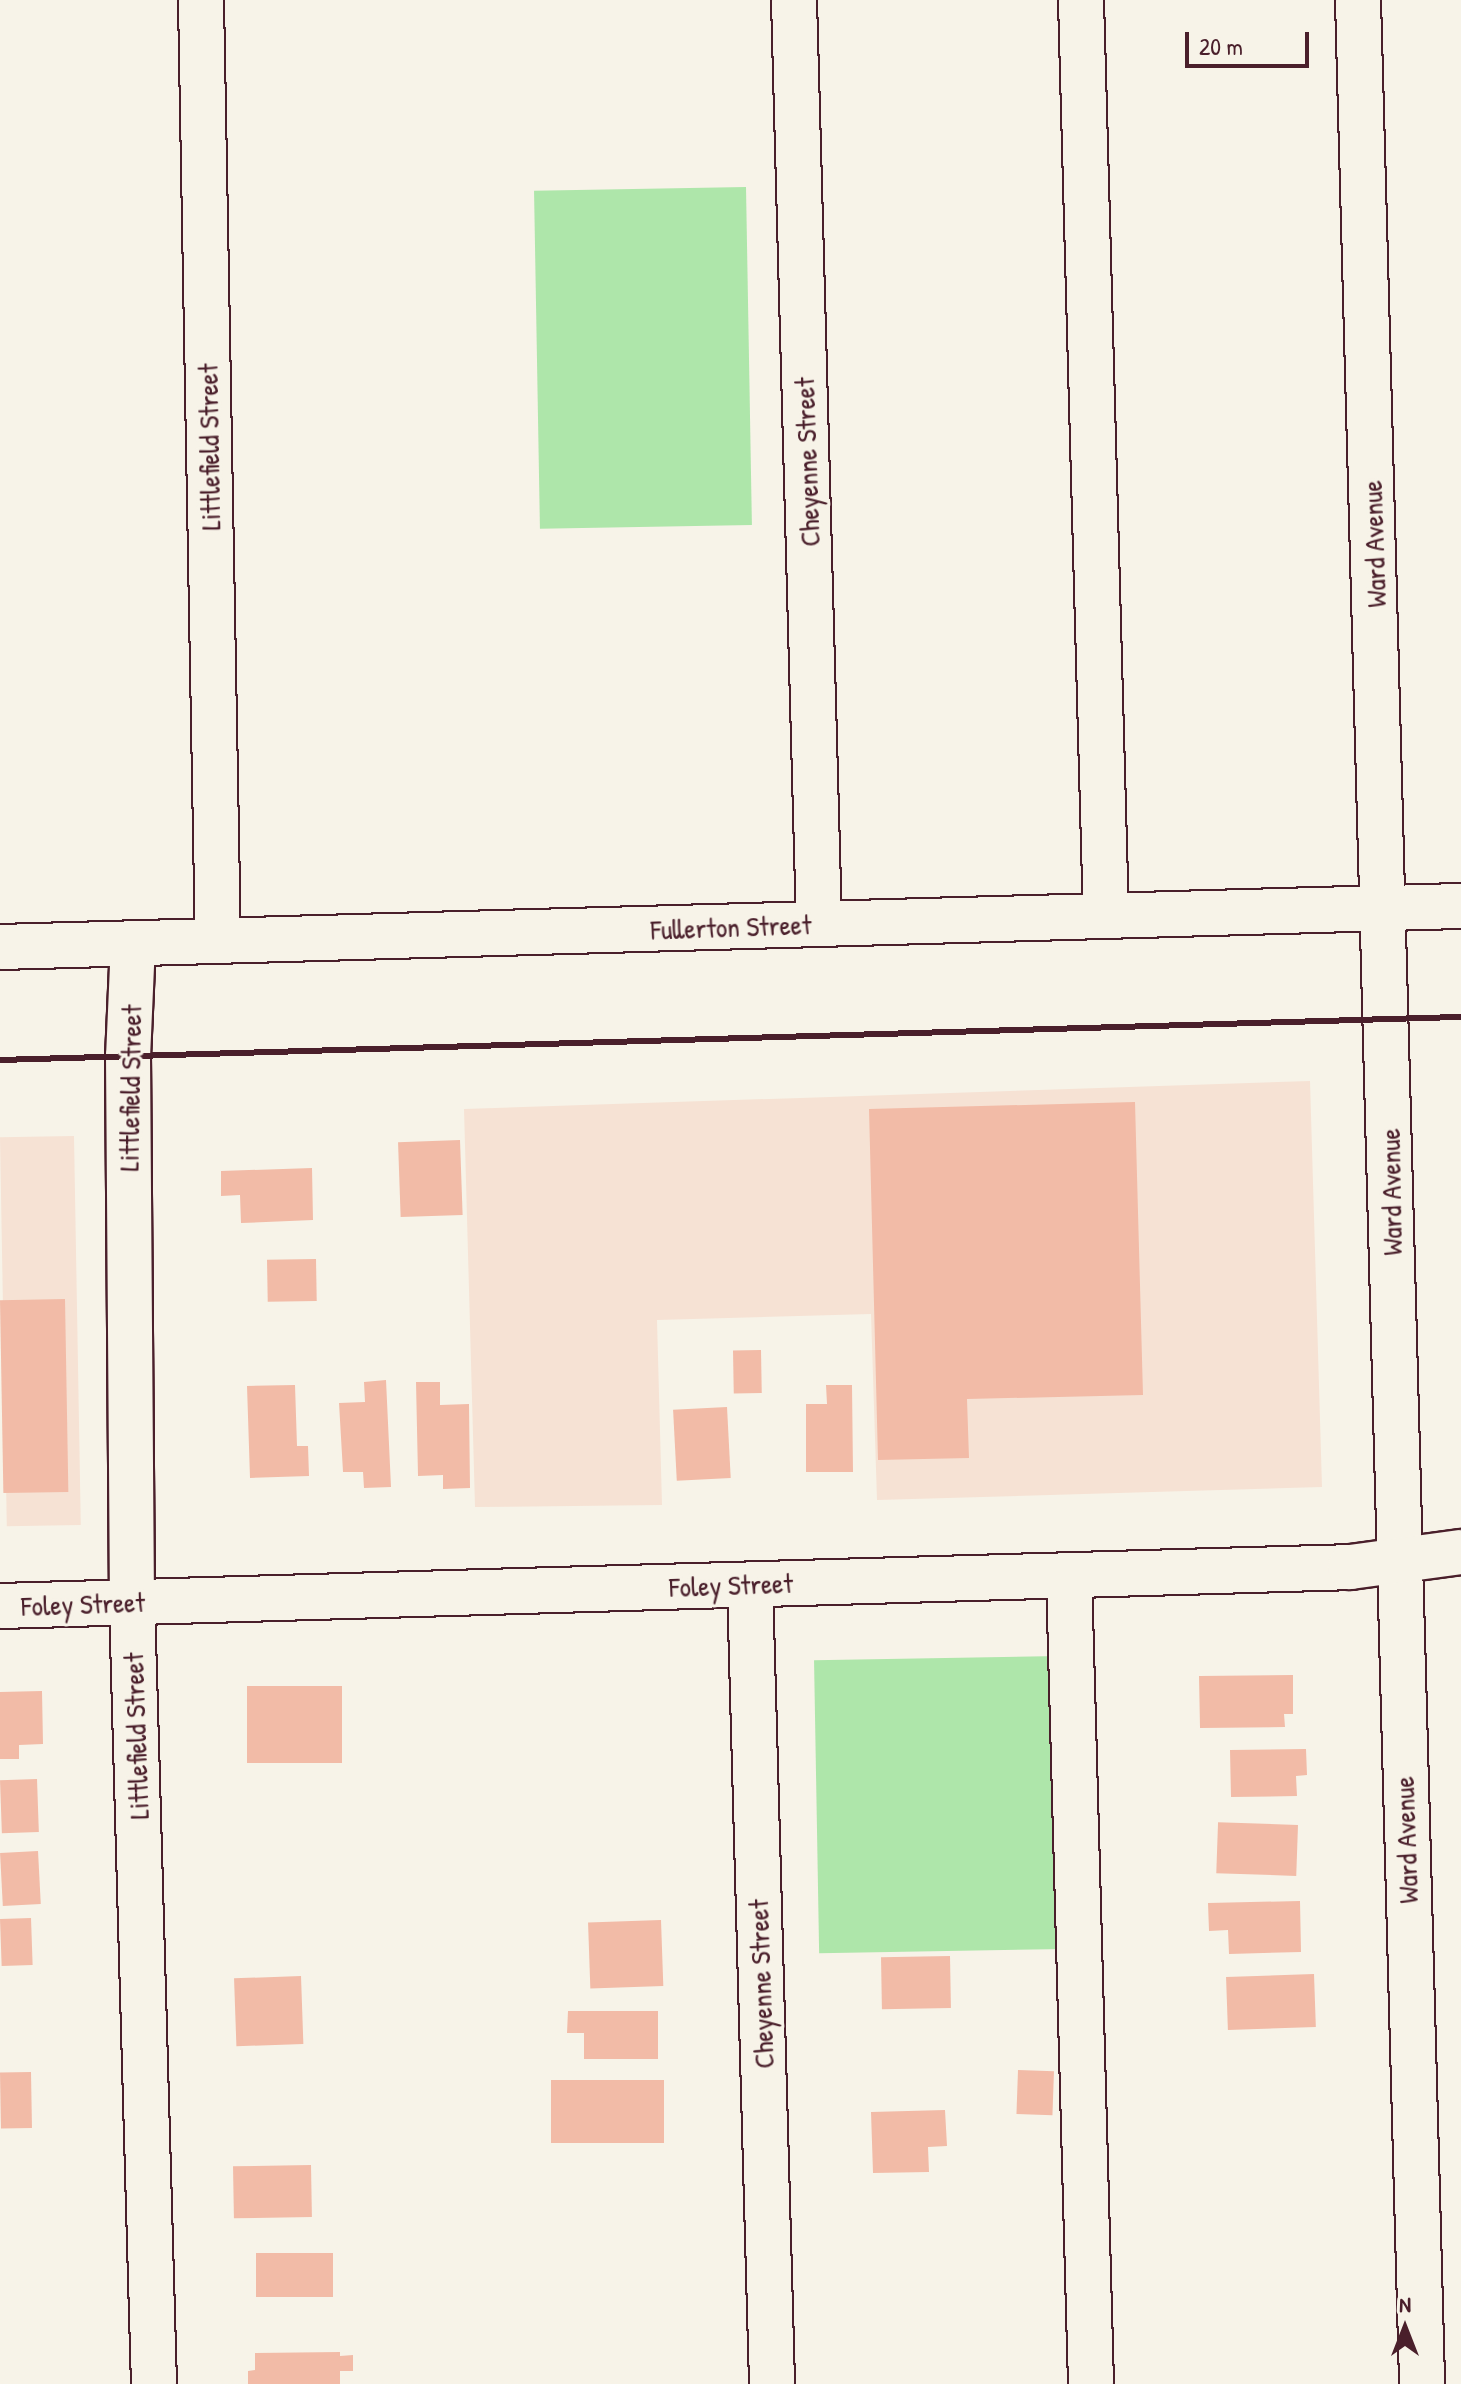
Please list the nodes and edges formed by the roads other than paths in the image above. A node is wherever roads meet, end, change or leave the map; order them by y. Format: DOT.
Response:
graph roads {
  1 [pos="201,0"];
  2 [pos="794,0"];
  3 [pos="1081,0"];
  4 [pos="1358,0"];
  5 [pos="1461,906"];
  6 [pos="1385,908"];
  7 [pos="1106,916"];
  8 [pos="819,924"];
  9 [pos="218,941"];
  10 [pos="133,943"];
  11 [pos="0,947"];
  12 [pos="1461,1552"];
  13 [pos="1398,1560"];
  14 [pos="1069,1576"];
  15 [pos="750,1585"];
  16 [pos="132,1602"];
  17 [pos="0,1606"];
  18 [pos="154,2384"];
  19 [pos="772,2384"];
  20 [pos="1091,2384"];
  21 [pos="1422,2384"];
  1 -- 9 [label="street, Littlefield Street"];
  2 -- 8 [label="street, Cheyenne Street"];
  3 -- 7 [label="street"];
  4 -- 6 [label="street, Ward Avenue"];
  5 -- 6 [label="street, Fullerton Street"];
  6 -- 7 [label="street, Fullerton Street"];
  6 -- 13 [label="street, Ward Avenue"];
  7 -- 8 [label="street, Fullerton Street"];
  8 -- 9 [label="street, Fullerton Street"];
  9 -- 10 [label="street, Fullerton Street"];
  10 -- 11 [label="street, Fullerton Street"];
  10 -- 16 [label="street, Littlefield Street"];
  12 -- 13 [label="street, Foley Street"];
  13 -- 14 [label="street, Foley Street"];
  13 -- 21 [label="street, Ward Avenue"];
  14 -- 15 [label="street, Foley Street"];
  14 -- 20 [label="street"];
  15 -- 16 [label="street, Foley Street"];
  15 -- 19 [label="street, Cheyenne Street"];
  16 -- 17 [label="street, Foley Street"];
  16 -- 18 [label="street, Littlefield Street"];
}
